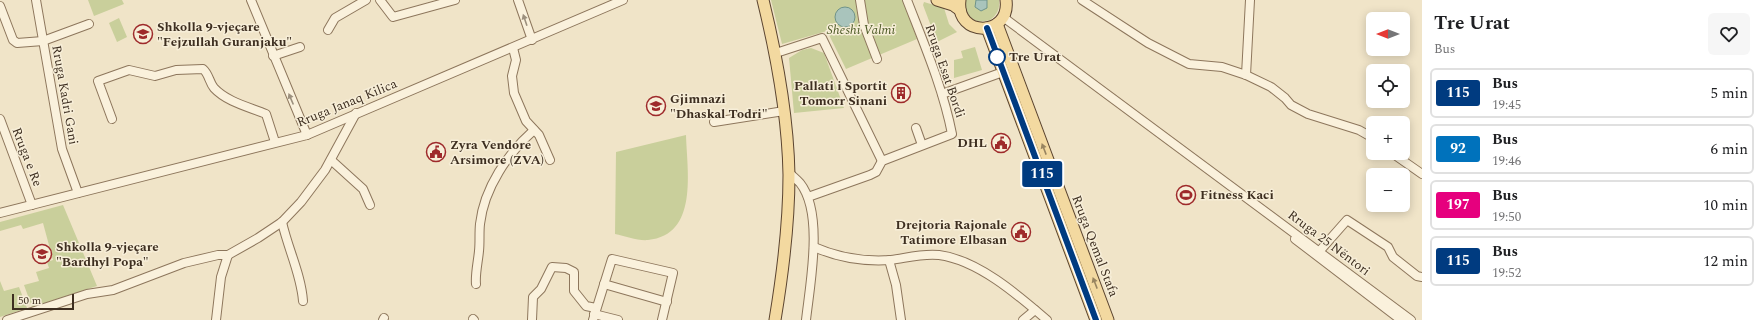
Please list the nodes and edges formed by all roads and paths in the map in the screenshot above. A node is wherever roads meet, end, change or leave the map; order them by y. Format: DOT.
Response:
graph roads {
  1 [pos="36,0"];
  2 [pos="251,0"];
  3 [pos="366,0"];
  4 [pos="380,0"];
  5 [pos="455,0"];
  6 [pos="518,0"];
  7 [pos="623,0"];
  8 [pos="763,0"];
  9 [pos="860,0"];
  10 [pos="907,0"];
  11 [pos="937,0"];
  12 [pos="1006,0"];
  13 [pos="1082,0"];
  14 [pos="1250,0"];
  15 [pos="960,5"];
  16 [pos="0,6"];
  17 [pos="997,22"];
  18 [pos="89,24"];
  19 [pos="328,30"];
  20 [pos="532,40"];
  21 [pos="43,41"];
  22 [pos="300,47"];
  23 [pos="513,48"];
  24 [pos="776,53"];
  25 [pos="273,56"];
  26 [pos="877,59"];
  27 [pos="1003,72"];
  28 [pos="1246,75"];
  29 [pos="942,94"];
  30 [pos="784,111"];
  31 [pos="356,113"];
  32 [pos="0,119"];
  33 [pos="112,119"];
  34 [pos="714,122"];
  35 [pos="916,128"];
  36 [pos="534,130"];
  37 [pos="1366,134"];
  38 [pos="306,135"];
  39 [pos="275,142"];
  40 [pos="922,145"];
  41 [pos="331,160"];
  42 [pos="550,160"];
  43 [pos="1402,160"];
  44 [pos="882,161"];
  45 [pos="789,173"];
  46 [pos="1422,174"];
  47 [pos="78,193"];
  48 [pos="808,198"];
  49 [pos="32,204"];
  50 [pos="370,205"];
  51 [pos="0,213"];
  52 [pos="282,222"];
  53 [pos="814,247"];
  54 [pos="1317,253"];
  55 [pos="228,255"];
  56 [pos="889,260"];
  57 [pos="1422,277"];
  58 [pos="476,284"];
  59 [pos="604,284"];
  60 [pos="303,301"];
  61 [pos="667,302"];
  62 [pos="1035,310"];
  63 [pos="594,314"];
  64 [pos="8,320"];
  65 [pos="216,320"];
  66 [pos="532,320"];
  67 [pos="618,320"];
  68 [pos="662,320"];
  69 [pos="775,320"];
  70 [pos="806,320"];
  71 [pos="901,320"];
  72 [pos="1023,320"];
  73 [pos="1047,320"];
  74 [pos="1096,320"];
  75 [pos="1108,320"];
  76 [pos="1401,320"];
  77 [pos="1411,320"];
  1 -- 21 [label="street, Rruga Kadri Gani"];
  2 -- 25 [label="street"];
  3 -- 19 [label="street"];
  4 -- 5 [label="street"];
  20 -- 6 [label="street, one-way"];
  7 -- 20 [label="street, Rruga Janaq Kilica"];
  8 -- 24 [label="main road"];
  9 -- 26 [label="street"];
  10 -- 29 [label="street, Rruga Esat Bordi"];
  11 -- 15 [label="main road"];
  12 -- 17 [label="main road"];
  13 -- 28 [label="street"];
  14 -- 28 [label="street"];
  15 -- 17 [label="main road"];
  16 -- 21 [label="street"];
  17 -- 27 [label="main road, Rruga Qemal Stafa"];
  17 -- 54 [label="street, Rruga 25 Nëntori"];
  75 -- 17 [label="main road, Rruga Qemal Stafa, one-way"];
  18 -- 21 [label="street"];
  20 -- 23 [label="street, Rruga Janaq Kilica"];
  21 -- 47 [label="street, Rruga Kadri Gani"];
  22 -- 25 [label="street"];
  23 -- 31 [label="street, Rruga Janaq Kilica"];
  23 -- 36 [label="street"];
  24 -- 30 [label="main road"];
  24 -- 44 [label="street"];
  38 -- 25 [label="street, one-way"];
  27 -- 29 [label="street"];
  27 -- 74 [label="main road, Rruga Qemal Stafa"];
  28 -- 37 [label="street"];
  29 -- 40 [label="street, Rruga Esat Bordi"];
  30 -- 34 [label="street"];
  30 -- 45 [label="main road"];
  31 -- 38 [label="street, Rruga Janaq Kilica"];
  31 -- 41 [label="street"];
  32 -- 49 [label="street, Rruga e Re"];
  33 -- 39 [label="street"];
  35 -- 40 [label="street"];
  36 -- 42 [label="street"];
  36 -- 58 [label="street"];
  38 -- 39 [label="street, Rruga Janaq Kilica"];
  39 -- 47 [label="street, Rruga Janaq Kilica"];
  40 -- 44 [label="street, Rruga Esat Bordi"];
  41 -- 50 [label="street"];
  41 -- 52 [label="street"];
  43 -- 46 [label="street"];
  44 -- 48 [label="street, Rruga Esat Bordi"];
  45 -- 48 [label="street"];
  45 -- 69 [label="main road"];
  47 -- 49 [label="street, Rruga Janaq Kilica"];
  48 -- 53 [label="street"];
  49 -- 51 [label="street, Rruga Janaq Kilica"];
  52 -- 55 [label="street"];
  52 -- 60 [label="street"];
  53 -- 56 [label="street"];
  53 -- 70 [label="street"];
  54 -- 57 [label="street"];
  54 -- 76 [label="street, Rruga 25 Nëntori"];
  54 -- 77 [label="street, Rruga 25 Nëntori"];
  55 -- 64 [label="street"];
  55 -- 65 [label="street"];
  56 -- 62 [label="street"];
  56 -- 71 [label="street"];
  59 -- 61 [label="street"];
  59 -- 61 [label="street"];
  59 -- 63 [label="street"];
  61 -- 68 [label="street"];
  62 -- 72 [label="street"];
  62 -- 73 [label="street"];
  63 -- 66 [label="street"];
  63 -- 67 [label="street"];
}
